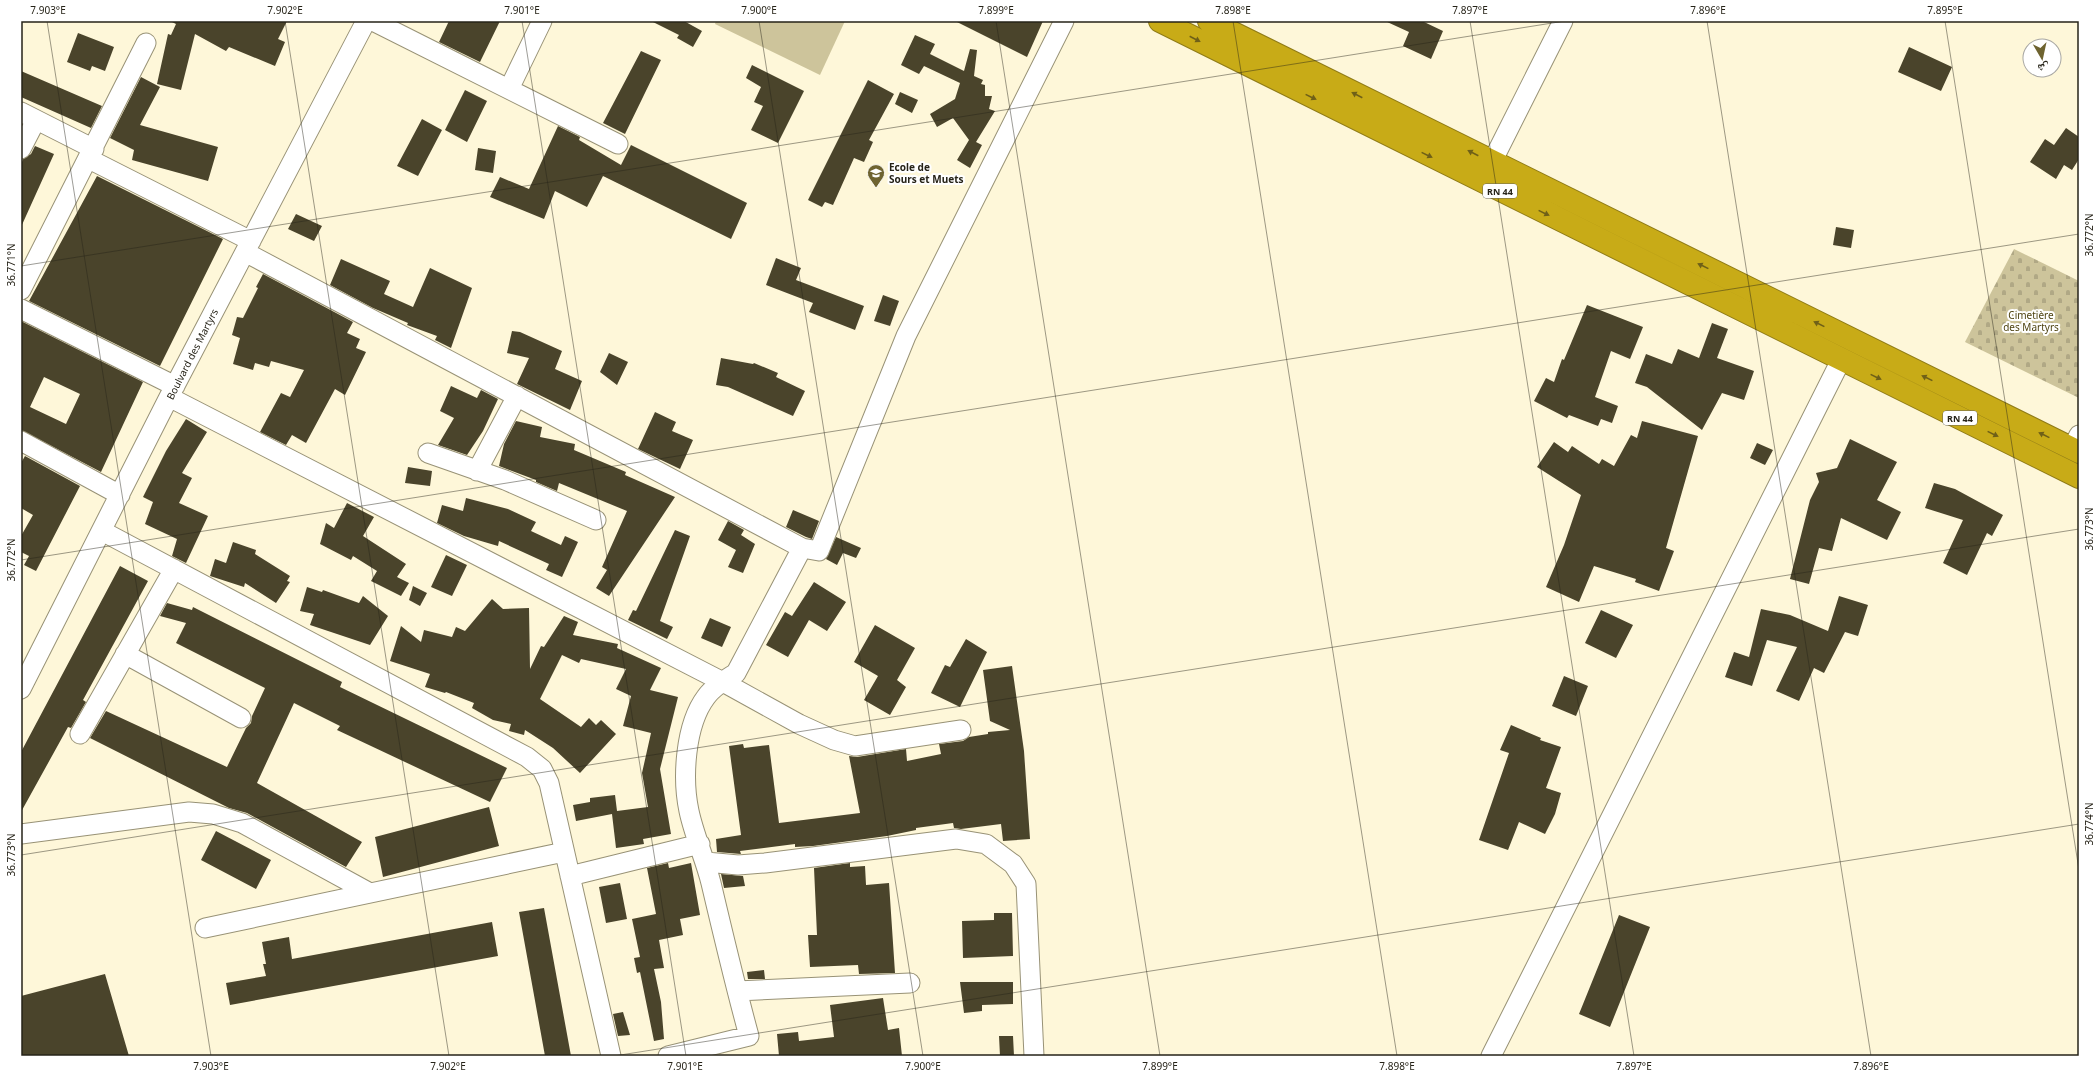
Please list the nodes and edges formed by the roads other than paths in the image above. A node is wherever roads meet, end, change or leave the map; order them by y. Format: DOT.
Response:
graph roads {
  1 [pos="366,21"];
  2 [pos="372,21"];
  3 [pos="542,21"];
  4 [pos="1064,21"];
  5 [pos="1160,21"];
  6 [pos="1563,21"];
  7 [pos="1222,24"];
  8 [pos="146,43"];
  9 [pos="509,89"];
  10 [pos="29,116"];
  11 [pos="618,144"];
  12 [pos="21,149"];
  13 [pos="91,154"];
  14 [pos="1492,162"];
  15 [pos="248,246"];
  16 [pos="21,290"];
  17 [pos="21,309"];
  18 [pos="1841,360"];
  19 [pos="172,392"];
  20 [pos="517,396"];
  21 [pos="21,441"];
  22 [pos="2077,445"];
  23 [pos="428,453"];
  24 [pos="478,471"];
  25 [pos="2079,477"];
  26 [pos="120,495"];
  27 [pos="596,520"];
  28 [pos="102,531"];
  29 [pos="802,548"];
  30 [pos="174,569"];
  31 [pos="125,654"];
  32 [pos="723,682"];
  33 [pos="21,689"];
  34 [pos="241,718"];
  35 [pos="961,730"];
  36 [pos="80,734"];
  37 [pos="21,834"];
  38 [pos="564,852"];
  39 [pos="703,853"];
  40 [pos="570,876"];
  41 [pos="370,893"];
  42 [pos="205,928"];
  43 [pos="910,982"];
  44 [pos="737,991"];
  45 [pos="713,1051"];
  46 [pos="611,1056"];
  47 [pos="668,1056"];
  48 [pos="1034,1056"];
  49 [pos="1491,1056"];
  1 -- 15 [label="street, Boulvard des Martyrs"];
  2 -- 9 [label="street"];
  3 -- 9 [label="street"];
  4 -- 29 [label="street"];
  5 -- 18 [label="highway, RN 44, one-way"];
  6 -- 14 [label="street"];
  14 -- 7 [label="highway, RN 44, one-way"];
  8 -- 13 [label="street"];
  9 -- 11 [label="street"];
  10 -- 12 [label="street"];
  10 -- 13 [label="street"];
  13 -- 15 [label="street"];
  13 -- 16 [label="street"];
  22 -- 14 [label="highway, RN 44, one-way"];
  15 -- 19 [label="street, Boulvard des Martyrs"];
  15 -- 20 [label="street"];
  17 -- 19 [label="street"];
  18 -- 25 [label="highway, RN 44, one-way"];
  18 -- 49 [label="street"];
  19 -- 26 [label="street, Boulvard des Martyrs"];
  19 -- 32 [label="street"];
  20 -- 24 [label="street"];
  20 -- 29 [label="street"];
  21 -- 26 [label="street"];
  23 -- 24 [label="street"];
  24 -- 27 [label="street"];
  26 -- 28 [label="street, Boulvard des Martyrs"];
  28 -- 30 [label="street"];
  28 -- 33 [label="street, Boulvard des Martyrs"];
  29 -- 32 [label="street"];
  30 -- 31 [label="street"];
  30 -- 38 [label="street"];
  31 -- 34 [label="street"];
  31 -- 36 [label="street"];
  32 -- 35 [label="street"];
  32 -- 39 [label="street"];
  37 -- 41 [label="street"];
  38 -- 40 [label="street"];
  38 -- 41 [label="street"];
  39 -- 40 [label="street"];
  39 -- 44 [label="street"];
  39 -- 48 [label="street"];
  40 -- 46 [label="street"];
  41 -- 42 [label="street"];
  43 -- 44 [label="street"];
  44 -- 45 [label="street"];
  45 -- 47 [label="street"];
}
